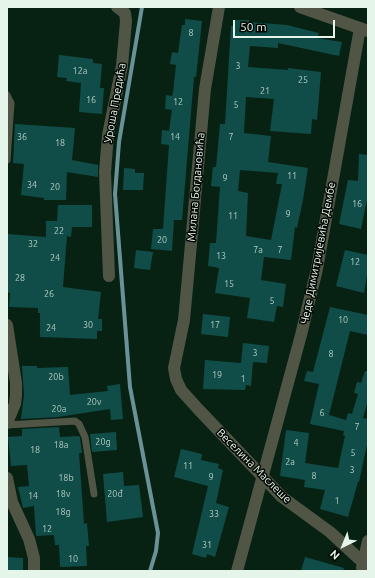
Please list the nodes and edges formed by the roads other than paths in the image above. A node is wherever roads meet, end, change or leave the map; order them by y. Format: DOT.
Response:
graph roads {
  1 [pos="117,7"];
  2 [pos="219,7"];
  3 [pos="300,7"];
  4 [pos="364,30"];
  5 [pos="7,95"];
  6 [pos="7,160"];
  7 [pos="108,276"];
  8 [pos="7,325"];
  9 [pos="174,368"];
  10 [pos="7,424"];
  11 [pos="263,475"];
  12 [pos="7,478"];
  13 [pos="94,494"];
  14 [pos="368,541"];
  15 [pos="364,567"];
  16 [pos="34,571"];
  17 [pos="237,571"];
  1 -- 7 [label="street, Уроша Предића"];
  2 -- 9 [label="street, Милана Богдановића"];
  3 -- 4 [label="street"];
  4 -- 11 [label="street, Чеде Димитријевића Дембе"];
  5 -- 6 [label="lane"];
  8 -- 10 [label="street"];
  9 -- 11 [label="street, Веселина Маслеше"];
  10 -- 13 [label="lane"];
  11 -- 15 [label="street, Веселина Маслеше"];
  11 -- 17 [label="street, Чеде Димитријевића Дембе"];
  12 -- 16 [label="street"];
  14 -- 15 [label="street"];
}
